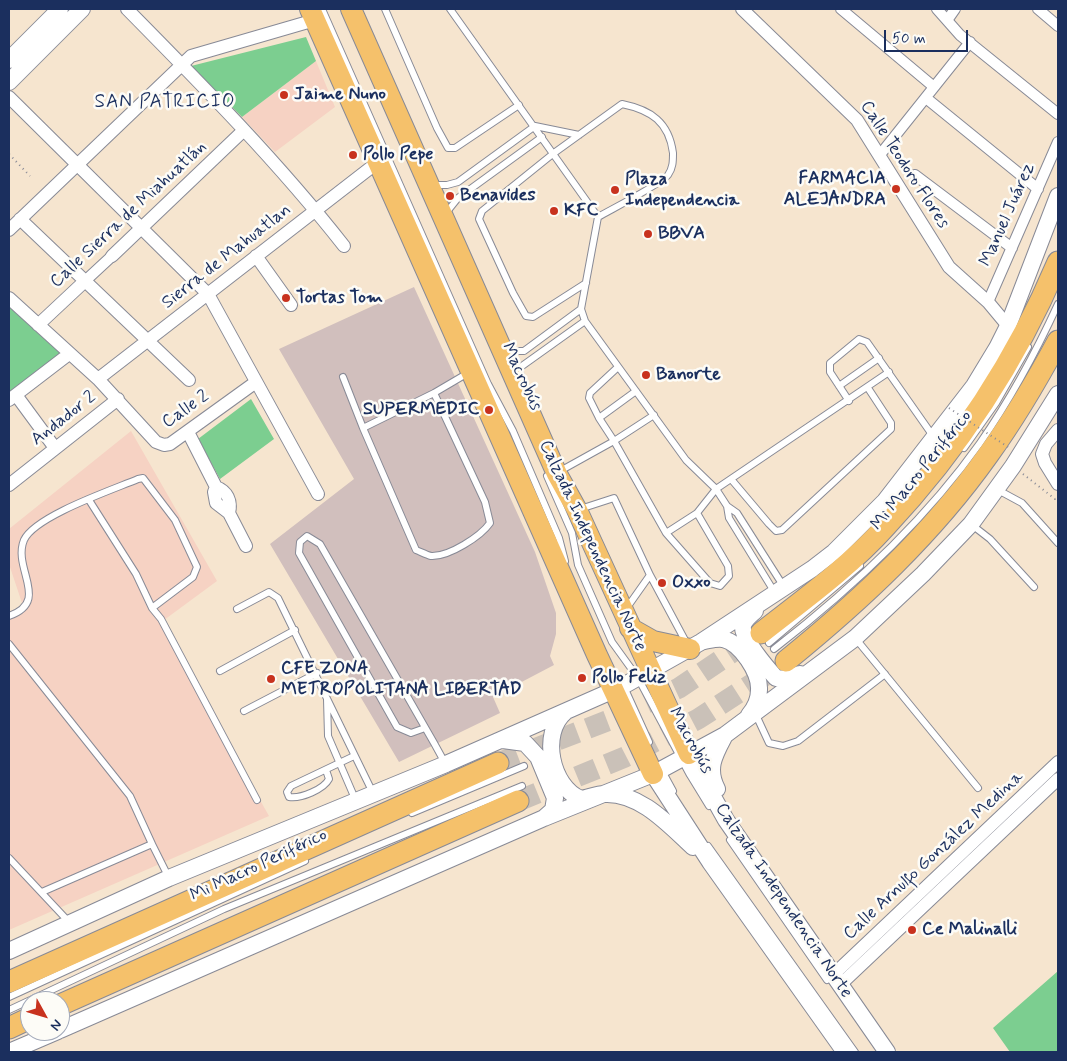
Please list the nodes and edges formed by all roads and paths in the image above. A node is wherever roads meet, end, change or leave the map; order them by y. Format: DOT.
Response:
graph roads {
  1 [pos="60,9"];
  2 [pos="82,9"];
  3 [pos="127,9"];
  4 [pos="351,9"];
  5 [pos="385,9"];
  6 [pos="450,9"];
  7 [pos="742,9"];
  8 [pos="841,9"];
  9 [pos="937,9"];
  10 [pos="956,9"];
  11 [pos="1038,9"];
  12 [pos="316,12"];
  13 [pos="948,19"];
  14 [pos="1058,26"];
  15 [pos="970,42"];
  16 [pos="9,60"];
  17 [pos="181,63"];
  18 [pos="9,82"];
  19 [pos="934,87"];
  20 [pos="9,97"];
  21 [pos="926,98"];
  22 [pos="519,105"];
  23 [pos="1058,114"];
  24 [pos="534,126"];
  25 [pos="243,131"];
  26 [pos="579,135"];
  27 [pos="542,137"];
  28 [pos="1058,142"];
  29 [pos="554,153"];
  30 [pos="10,156"];
  31 [pos="879,156"];
  32 [pos="378,162"];
  33 [pos="76,164"];
  34 [pos="915,175"];
  35 [pos="30,176"];
  36 [pos="428,184"];
  37 [pos="1038,189"];
  38 [pos="1058,196"];
  39 [pos="315,209"];
  40 [pos="598,217"];
  41 [pos="20,219"];
  42 [pos="444,219"];
  43 [pos="141,228"];
  44 [pos="9,230"];
  45 [pos="344,246"];
  46 [pos="1012,248"];
  47 [pos="112,256"];
  48 [pos="256,256"];
  49 [pos="1058,262"];
  50 [pos="85,281"];
  51 [pos="586,283"];
  52 [pos="208,294"];
  53 [pos="9,298"];
  54 [pos="1052,298"];
  55 [pos="988,302"];
  56 [pos="1058,304"];
  57 [pos="291,305"];
  58 [pos="1048,306"];
  59 [pos="581,309"];
  60 [pos="585,322"];
  61 [pos="38,325"];
  62 [pos="1008,326"];
  63 [pos="1032,338"];
  64 [pos="148,341"];
  65 [pos="1058,341"];
  66 [pos="503,351"];
  67 [pos="69,354"];
  68 [pos="879,358"];
  69 [pos="618,367"];
  70 [pos="471,372"];
  71 [pos="889,372"];
  72 [pos="512,374"];
  73 [pos="343,377"];
  74 [pos="98,379"];
  75 [pos="189,380"];
  76 [pos="256,382"];
  77 [pos="839,386"];
  78 [pos="868,388"];
  79 [pos="636,391"];
  80 [pos="434,393"];
  81 [pos="1058,394"];
  82 [pos="12,397"];
  83 [pos="118,399"];
  84 [pos="849,401"];
  85 [pos="949,408"];
  86 [pos="654,415"];
  87 [pos="599,418"];
  88 [pos="363,428"];
  89 [pos="1058,430"];
  90 [pos="188,432"];
  91 [pos="935,439"];
  92 [pos="614,441"];
  93 [pos="1008,447"];
  94 [pos="55,448"];
  95 [pos="959,454"];
  96 [pos="1013,466"];
  97 [pos="550,469"];
  98 [pos="731,479"];
  99 [pos="1058,484"];
  100 [pos="9,485"];
  101 [pos="716,489"];
  102 [pos="996,490"];
  103 [pos="318,494"];
  104 [pos="1058,497"];
  105 [pos="89,500"];
  106 [pos="727,506"];
  107 [pos="576,510"];
  108 [pos="697,513"];
  109 [pos="971,524"];
  110 [pos="666,533"];
  111 [pos="1058,543"];
  112 [pos="246,546"];
  113 [pos="868,558"];
  114 [pos="650,575"];
  115 [pos="1034,587"];
  116 [pos="776,592"];
  117 [pos="152,608"];
  118 [pos="238,609"];
  119 [pos="9,616"];
  120 [pos="627,620"];
  121 [pos="296,630"];
  122 [pos="855,638"];
  123 [pos="9,644"];
  124 [pos="696,645"];
  125 [pos="772,647"];
  126 [pos="610,663"];
  127 [pos="814,668"];
  128 [pos="220,671"];
  129 [pos="316,673"];
  130 [pos="885,674"];
  131 [pos="629,680"];
  132 [pos="326,696"];
  133 [pos="569,709"];
  134 [pos="244,711"];
  135 [pos="750,717"];
  136 [pos="425,728"];
  137 [pos="725,735"];
  138 [pos="501,740"];
  139 [pos="654,753"];
  140 [pos="354,756"];
  141 [pos="685,757"];
  142 [pos="1058,762"];
  143 [pos="341,763"];
  144 [pos="498,763"];
  145 [pos="446,764"];
  146 [pos="524,766"];
  147 [pos="657,768"];
  148 [pos="326,770"];
  149 [pos="1058,779"];
  150 [pos="978,788"];
  151 [pos="520,793"];
  152 [pos="374,794"];
  153 [pos="604,794"];
  154 [pos="257,800"];
  155 [pos="356,802"];
  156 [pos="403,817"];
  157 [pos="544,818"];
  158 [pos="726,820"];
  159 [pos="152,844"];
  160 [pos="313,857"];
  161 [pos="9,858"];
  162 [pos="710,862"];
  163 [pos="169,878"];
  164 [pos="42,892"];
  165 [pos="69,922"];
  166 [pos="9,951"];
  167 [pos="836,980"];
  168 [pos="9,982"];
  169 [pos="9,997"];
  170 [pos="70,1000"];
  171 [pos="9,1010"];
  172 [pos="70,1025"];
  173 [pos="34,1041"];
  174 [pos="9,1052"];
  175 [pos="845,1052"];
  176 [pos="855,1052"];
  177 [pos="878,1052"];
  178 [pos="887,1052"];
  1 -- 16 [label="street"];
  2 -- 18 [label="street"];
  3 -- 17 [label="street"];
  4 -- 36 [label="main road, Calzada Independencia Norte"];
  5 -- 22 [label="lane"];
  6 -- 22 [label="lane"];
  7 -- 31 [label="street, Calle Teodoro Flores"];
  8 -- 19 [label="street"];
  9 -- 13 [label="street"];
  10 -- 13 [label="street"];
  11 -- 14 [label="street"];
  12 -- 17 [label="street"];
  12 -- 32 [label="main road, Calzada Independencia Norte"];
  12 -- 126 [label="lane, Macrobús"];
  13 -- 15 [label="street"];
  15 -- 19 [label="street"];
  15 -- 23 [label="street"];
  17 -- 25 [label="street"];
  17 -- 33 [label="street"];
  19 -- 21 [label="street"];
  20 -- 33 [label="street"];
  21 -- 31 [label="street"];
  21 -- 37 [label="street"];
  22 -- 24 [label="lane"];
  24 -- 26 [label="lane"];
  24 -- 27 [label="lane"];
  24 -- 36 [label="lane"];
  25 -- 39 [label="street"];
  25 -- 43 [label="street, Calle Sierra de Miahuatlán"];
  26 -- 29 [label="lane"];
  26 -- 40 [label="lane"];
  27 -- 29 [label="lane"];
  27 -- 42 [label="lane"];
  28 -- 37 [label="street, Manuel Juárez"];
  29 -- 40 [label="lane"];
  29 -- 51 [label="lane"];
  30 -- 35 [label="path"];
  31 -- 55 [label="street, Calle Teodoro Flores"];
  32 -- 39 [label="street, Sierra de Mahuatlan"];
  32 -- 70 [label="main road, Calzada Independencia Norte"];
  33 -- 41 [label="street"];
  33 -- 43 [label="street"];
  34 -- 46 [label="street"];
  36 -- 42 [label="main road, Calzada Independencia Norte"];
  37 -- 46 [label="street, Manuel Juárez"];
  38 -- 62 [label="street"];
  39 -- 45 [label="street"];
  39 -- 48 [label="street, Sierra de Mahuatlan"];
  40 -- 51 [label="lane"];
  41 -- 44 [label="street"];
  41 -- 50 [label="street"];
  42 -- 66 [label="main road, Calzada Independencia Norte"];
  43 -- 47 [label="street, Calle Sierra de Miahuatlán"];
  43 -- 52 [label="street"];
  46 -- 55 [label="street, Manuel Juárez"];
  47 -- 50 [label="street, Calle Sierra de Miahuatlán"];
  48 -- 52 [label="street, Sierra de Mahuatlan"];
  48 -- 57 [label="street"];
  49 -- 125 [label="highway"];
  50 -- 61 [label="street, Calle Sierra de Miahuatlán"];
  50 -- 64 [label="street"];
  51 -- 59 [label="lane"];
  52 -- 64 [label="street, Sierra de Mahuatlan"];
  52 -- 76 [label="street"];
  53 -- 61 [label="street, Calle 2"];
  54 -- 58 [label="lane"];
  55 -- 62 [label="street, Calle Teodoro Flores"];
  56 -- 125 [label="lane, Mi Macro Periférico"];
  59 -- 60 [label="lane"];
  59 -- 66 [label="lane"];
  60 -- 69 [label="lane"];
  60 -- 72 [label="lane"];
  61 -- 67 [label="street, Calle 2"];
  62 -- 91 [label="street"];
  63 -- 95 [label="lane, Mi Macro Periférico"];
  64 -- 74 [label="street, Sierra de Mahuatlan"];
  64 -- 75 [label="street"];
  65 -- 125 [label="highway"];
  66 -- 72 [label="main road, Calzada Independencia Norte"];
  67 -- 74 [label="street, Calle 2"];
  67 -- 82 [label="street"];
  68 -- 71 [label="lane"];
  68 -- 77 [label="lane"];
  68 -- 77 [label="lane"];
  69 -- 79 [label="lane"];
  69 -- 87 [label="lane"];
  70 -- 80 [label="lane"];
  70 -- 131 [label="main road, Calzada Independencia Norte"];
  71 -- 78 [label="lane"];
  71 -- 91 [label="lane"];
  72 -- 97 [label="main road, Calzada Independencia Norte"];
  73 -- 88 [label="lane"];
  74 -- 83 [label="street, Calle 2"];
  76 -- 90 [label="street, Calle 2"];
  76 -- 103 [label="street"];
  77 -- 84 [label="lane"];
  78 -- 84 [label="lane"];
  78 -- 98 [label="lane"];
  79 -- 86 [label="lane"];
  79 -- 87 [label="lane"];
  80 -- 88 [label="lane"];
  80 -- 88 [label="lane"];
  81 -- 96 [label="street"];
  82 -- 94 [label="street"];
  83 -- 90 [label="street, Calle 2"];
  83 -- 94 [label="street, Andador 2"];
  84 -- 98 [label="lane"];
  85 -- 93 [label="path, bridge"];
  86 -- 92 [label="lane"];
  86 -- 101 [label="lane"];
  87 -- 92 [label="lane"];
  89 -- 99 [label="street"];
  90 -- 112 [label="street"];
  91 -- 116 [label="street"];
  92 -- 97 [label="lane"];
  92 -- 110 [label="lane"];
  94 -- 100 [label="street, Andador 2"];
  96 -- 102 [label="street"];
  96 -- 104 [label="path"];
  97 -- 107 [label="main road, Calzada Independencia Norte"];
  97 -- 131 [label="lane, Macrobús"];
  98 -- 101 [label="lane"];
  101 -- 106 [label="lane"];
  101 -- 108 [label="lane"];
  102 -- 109 [label="street"];
  102 -- 111 [label="lane"];
  105 -- 117 [label="lane"];
  105 -- 117 [label="lane"];
  105 -- 119 [label="lane"];
  106 -- 116 [label="lane"];
  106 -- 116 [label="lane"];
  107 -- 114 [label="lane"];
  107 -- 120 [label="main road, Calzada Independencia Norte"];
  108 -- 110 [label="lane"];
  108 -- 110 [label="lane"];
  109 -- 115 [label="lane"];
  109 -- 122 [label="street"];
  113 -- 125 [label="lane"];
  114 -- 120 [label="lane"];
  114 -- 124 [label="lane"];
  116 -- 124 [label="street"];
  116 -- 127 [label="street"];
  117 -- 154 [label="lane"];
  118 -- 121 [label="lane"];
  120 -- 124 [label="main road"];
  120 -- 131 [label="main road, Calzada Independencia Norte"];
  121 -- 128 [label="lane"];
  121 -- 129 [label="lane"];
  122 -- 127 [label="street"];
  122 -- 130 [label="lane"];
  123 -- 159 [label="lane"];
  124 -- 131 [label="street"];
  124 -- 135 [label="street"];
  127 -- 135 [label="street"];
  129 -- 132 [label="lane"];
  129 -- 134 [label="lane"];
  130 -- 135 [label="lane"];
  130 -- 150 [label="lane"];
  131 -- 133 [label="street"];
  131 -- 139 [label="lane, Macrobús"];
  131 -- 141 [label="main road, Calzada Independencia Norte"];
  131 -- 147 [label="main road, Calzada Independencia Norte"];
  132 -- 140 [label="lane"];
  132 -- 143 [label="lane"];
  133 -- 138 [label="street"];
  133 -- 153 [label="street"];
  135 -- 137 [label="street"];
  136 -- 136 [label="lane"];
  136 -- 145 [label="lane"];
  137 -- 141 [label="street"];
  137 -- 158 [label="street"];
  138 -- 145 [label="street"];
  138 -- 157 [label="street"];
  140 -- 143 [label="lane"];
  140 -- 152 [label="lane"];
  141 -- 147 [label="street"];
  141 -- 158 [label="street, Calzada Independencia Norte"];
  141 -- 177 [label="lane, Macrobús"];
  142 -- 167 [label="street, Calle Arnulfo González Medina"];
  143 -- 148 [label="lane"];
  143 -- 155 [label="lane"];
  144 -- 168 [label="highway"];
  145 -- 152 [label="street"];
  146 -- 156 [label="lane"];
  147 -- 153 [label="street"];
  147 -- 162 [label="street, Calzada Independencia Norte"];
  147 -- 176 [label="lane"];
  148 -- 148 [label="lane"];
  149 -- 167 [label="street, Calle Arnulfo González Medina"];
  151 -- 170 [label="highway"];
  151 -- 171 [label="lane, Mi Macro Periférico"];
  152 -- 155 [label="street"];
  153 -- 157 [label="street"];
  153 -- 162 [label="street"];
  155 -- 163 [label="street"];
  157 -- 172 [label="street"];
  158 -- 167 [label="street, Calzada Independencia Norte"];
  159 -- 163 [label="lane"];
  159 -- 164 [label="lane"];
  160 -- 169 [label="lane, Mi Macro Periférico"];
  161 -- 164 [label="lane"];
  162 -- 175 [label="street, Calzada Independencia Norte"];
  163 -- 165 [label="street"];
  164 -- 165 [label="lane"];
  165 -- 166 [label="street"];
  167 -- 178 [label="street, Calzada Independencia Norte"];
  173 -- 174 [label="street"];
}
